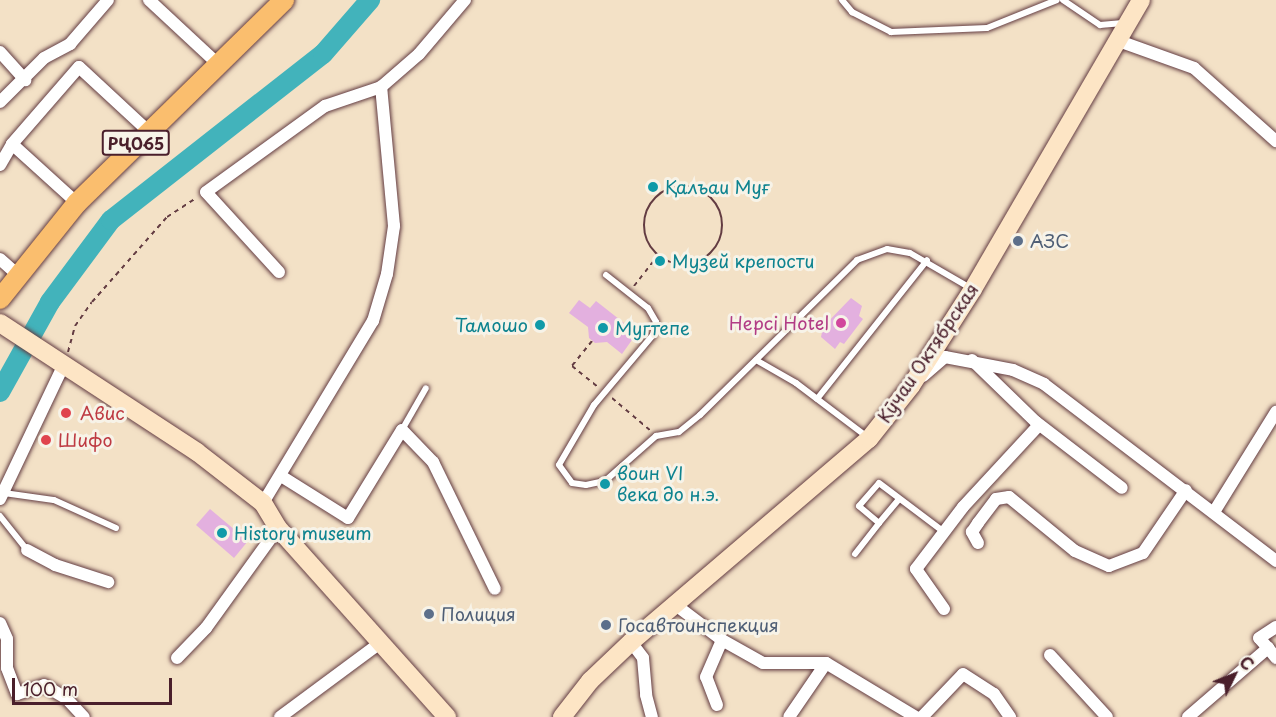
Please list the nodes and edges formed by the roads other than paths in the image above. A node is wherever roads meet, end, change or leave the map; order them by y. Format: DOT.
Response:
graph roads {
  1 [pos="108,0"];
  2 [pos="149,0"];
  3 [pos="284,0"];
  4 [pos="465,0"];
  5 [pos="842,0"];
  6 [pos="1057,0"];
  7 [pos="1063,0"];
  8 [pos="1141,0"];
  9 [pos="1127,23"];
  10 [pos="1116,40"];
  11 [pos="0,52"];
  12 [pos="219,64"];
  13 [pos="25,80"];
  14 [pos="381,87"];
  15 [pos="0,102"];
  16 [pos="148,131"];
  17 [pos="1276,141"];
  18 [pos="12,144"];
  19 [pos="0,165"];
  20 [pos="77,203"];
  21 [pos="0,259"];
  22 [pos="927,260"];
  23 [pos="279,272"];
  24 [pos="18,275"];
  25 [pos="606,275"];
  26 [pos="972,289"];
  27 [pos="0,299"];
  28 [pos="0,323"];
  29 [pos="971,359"];
  30 [pos="756,360"];
  31 [pos="64,364"];
  32 [pos="910,386"];
  33 [pos="426,388"];
  34 [pos="817,399"];
  35 [pos="1276,411"];
  36 [pos="1039,425"];
  37 [pos="402,430"];
  38 [pos="869,439"];
  39 [pos="281,476"];
  40 [pos="1122,488"];
  41 [pos="1186,490"];
  42 [pos="2,496"];
  43 [pos="899,499"];
  44 [pos="263,503"];
  45 [pos="1214,512"];
  46 [pos="0,516"];
  47 [pos="879,523"];
  48 [pos="117,528"];
  49 [pos="278,528"];
  50 [pos="944,531"];
  51 [pos="978,543"];
  52 [pos="27,550"];
  53 [pos="855,554"];
  54 [pos="1276,561"];
  55 [pos="108,582"];
  56 [pos="495,590"];
  57 [pos="673,603"];
  58 [pos="944,609"];
  59 [pos="0,623"];
  60 [pos="1276,627"];
  61 [pos="722,640"];
  62 [pos="631,642"];
  63 [pos="380,643"];
  64 [pos="1272,653"];
  65 [pos="1050,655"];
  66 [pos="177,658"];
  67 [pos="826,663"];
  68 [pos="717,705"];
  69 [pos="84,717"];
  70 [pos="280,717"];
  71 [pos="447,717"];
  72 [pos="562,717"];
  73 [pos="652,717"];
  74 [pos="789,717"];
  75 [pos="916,717"];
  76 [pos="922,717"];
  77 [pos="1010,717"];
  78 [pos="1107,717"];
  79 [pos="1188,717"];
  1 -- 13 [label="street"];
  2 -- 12 [label="street"];
  3 -- 12 [label="main road, РҶ065"];
  4 -- 14 [label="street"];
  5 -- 6 [label="lane"];
  7 -- 9 [label="lane"];
  8 -- 9 [label="main road, Кӯчаи Октябрская"];
  9 -- 10 [label="main road, Кӯчаи Октябрская"];
  10 -- 17 [label="street"];
  10 -- 26 [label="main road, Кӯчаи Октябрская"];
  11 -- 13 [label="street"];
  12 -- 16 [label="main road, РҶ065"];
  13 -- 15 [label="street"];
  14 -- 23 [label="street"];
  14 -- 39 [label="street"];
  16 -- 18 [label="street"];
  16 -- 20 [label="main road, РҶ065"];
  18 -- 19 [label="street"];
  18 -- 20 [label="street"];
  20 -- 24 [label="main road, РҶ065"];
  21 -- 24 [label="street"];
  22 -- 26 [label="lane"];
  22 -- 30 [label="lane"];
  22 -- 34 [label="lane"];
  24 -- 27 [label="main road, РҶ065"];
  25 -- 30 [label="lane"];
  26 -- 32 [label="main road, Кӯчаи Октябрская"];
  28 -- 31 [label="main road"];
  29 -- 32 [label="street"];
  29 -- 36 [label="street"];
  29 -- 41 [label="street"];
  30 -- 34 [label="lane"];
  31 -- 42 [label="street"];
  31 -- 44 [label="main road"];
  32 -- 38 [label="main road, Кӯчаи Октябрская"];
  33 -- 37 [label="lane"];
  34 -- 38 [label="lane"];
  35 -- 45 [label="street"];
  36 -- 40 [label="street"];
  36 -- 50 [label="street"];
  37 -- 39 [label="street"];
  37 -- 56 [label="street"];
  38 -- 57 [label="main road, Кӯчаи Октябрская"];
  39 -- 44 [label="street"];
  41 -- 45 [label="street"];
  41 -- 51 [label="street"];
  42 -- 48 [label="lane"];
  43 -- 47 [label="lane"];
  43 -- 47 [label="lane"];
  43 -- 50 [label="lane"];
  44 -- 49 [label="main road"];
  45 -- 54 [label="street"];
  46 -- 52 [label="lane"];
  47 -- 53 [label="lane"];
  49 -- 63 [label="main road"];
  49 -- 66 [label="street"];
  50 -- 58 [label="street"];
  52 -- 55 [label="street"];
  57 -- 61 [label="street"];
  57 -- 62 [label="main road, Кӯчаи Октябрская"];
  59 -- 69 [label="street"];
  60 -- 64 [label="street"];
  61 -- 67 [label="street"];
  61 -- 68 [label="street"];
  62 -- 72 [label="main road, Кӯчаи Октябрская"];
  62 -- 73 [label="street"];
  63 -- 70 [label="street"];
  63 -- 71 [label="main road"];
  64 -- 79 [label="street"];
  65 -- 78 [label="street"];
  67 -- 74 [label="street"];
  67 -- 75 [label="street"];
  76 -- 77 [label="street"];
}
